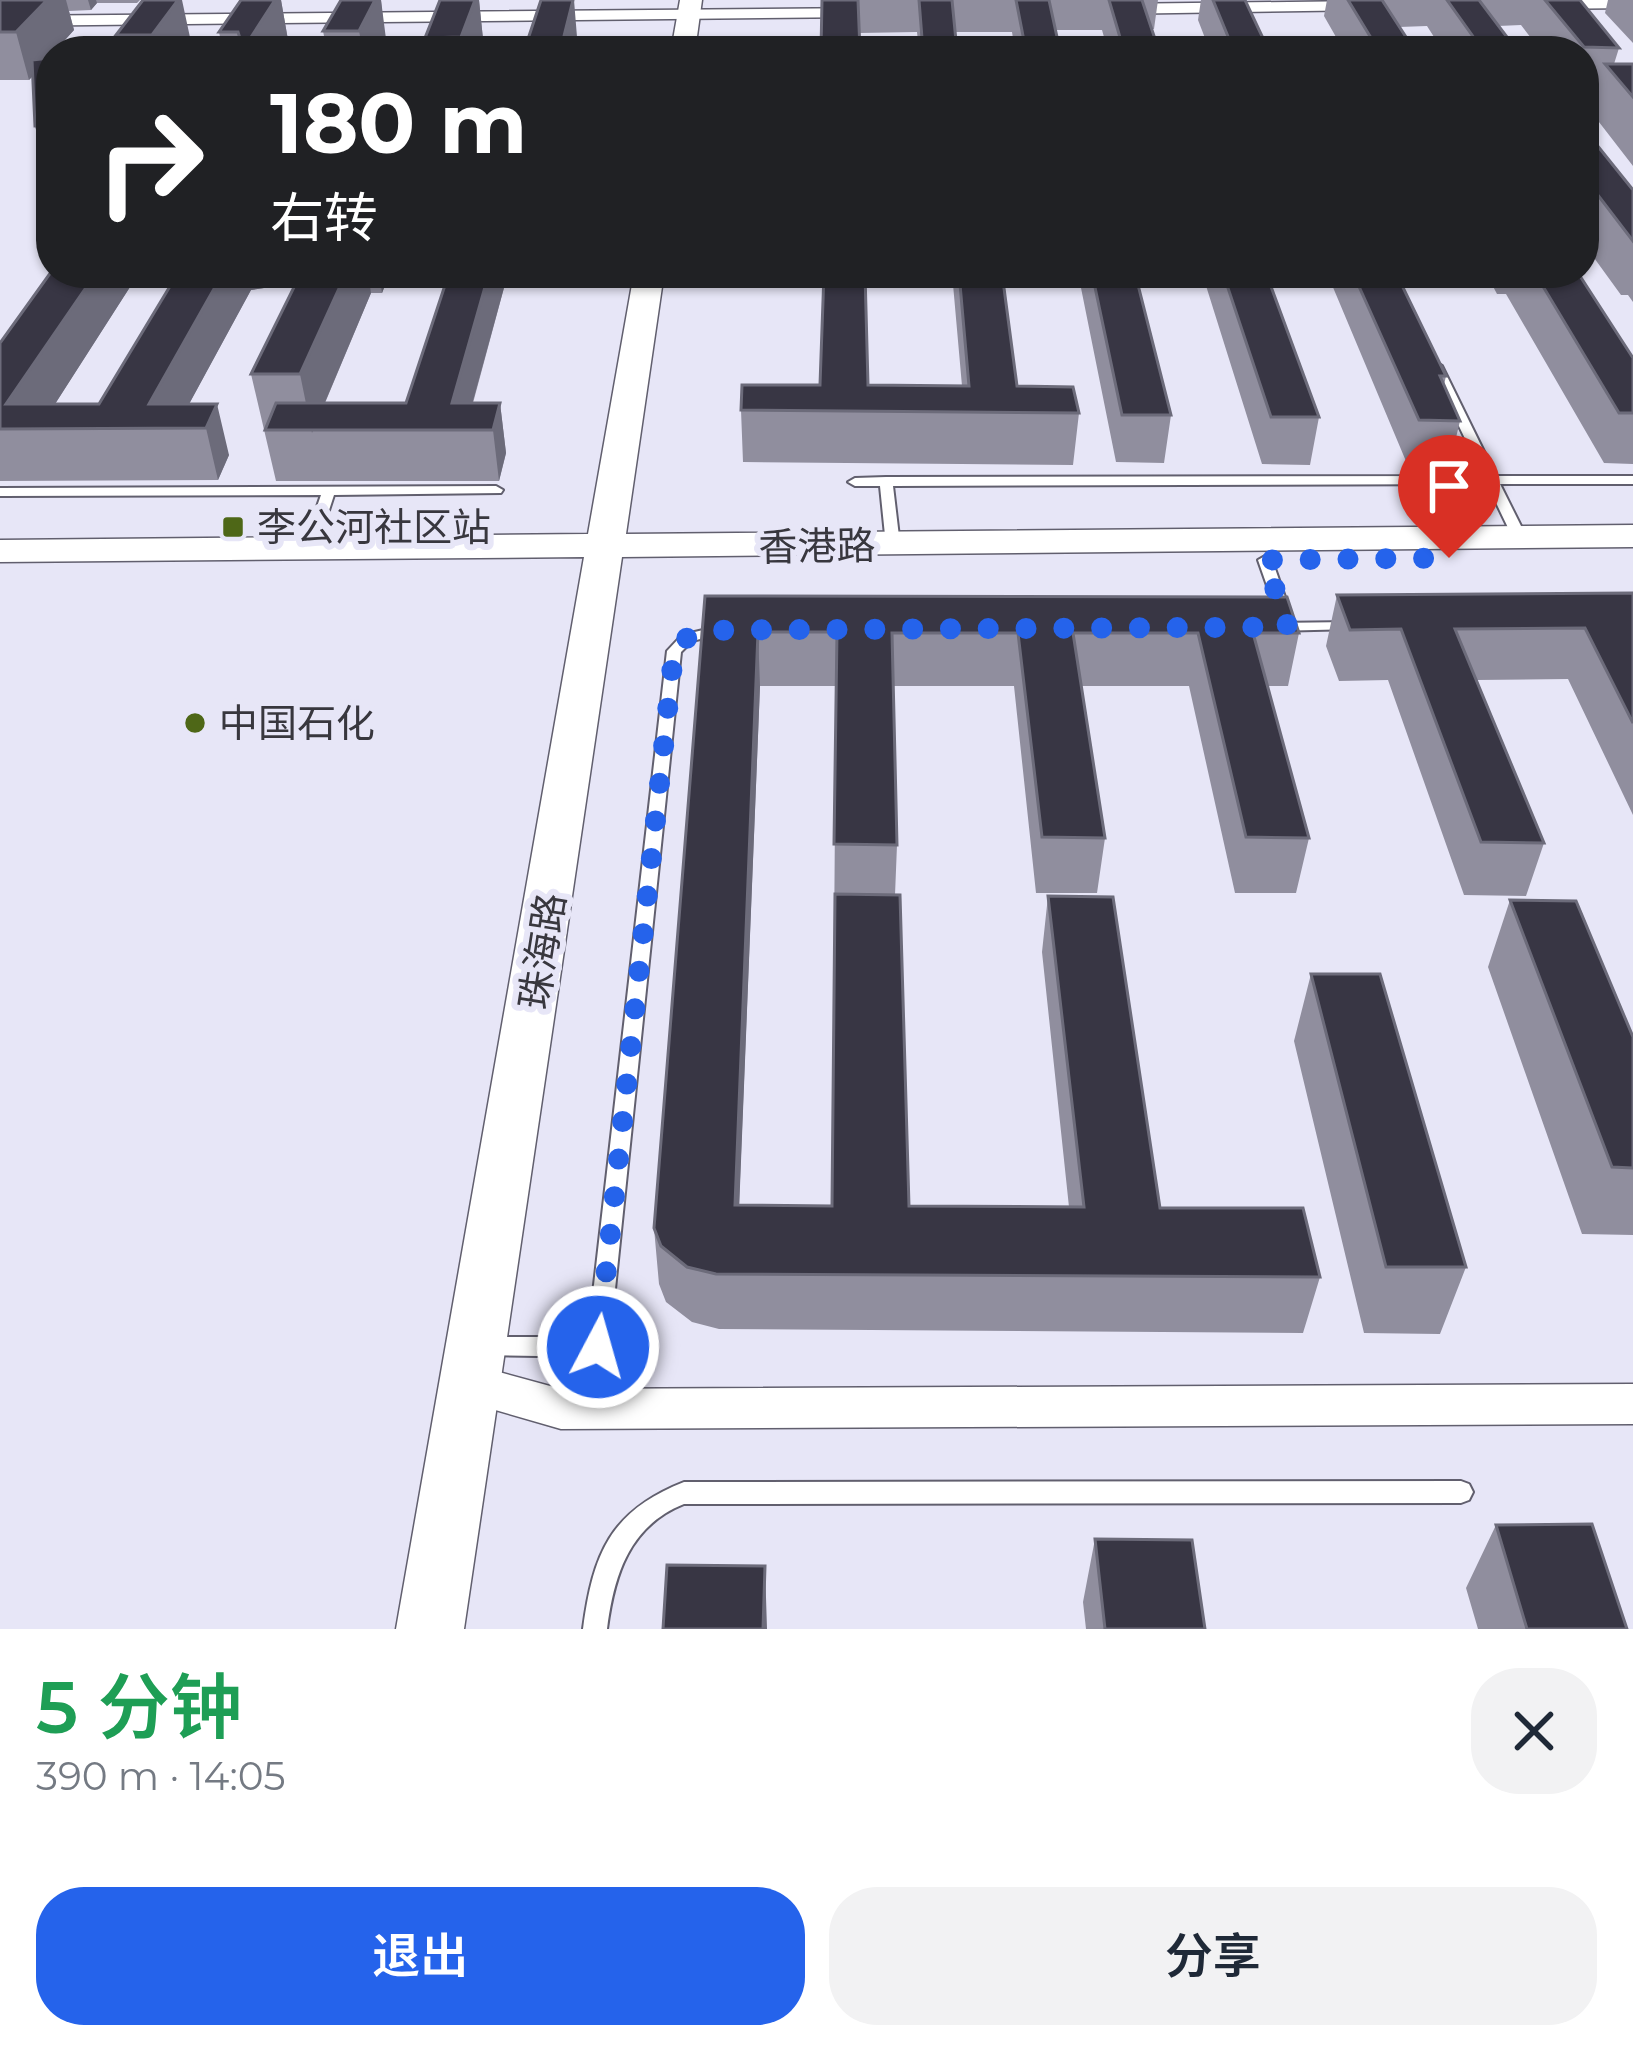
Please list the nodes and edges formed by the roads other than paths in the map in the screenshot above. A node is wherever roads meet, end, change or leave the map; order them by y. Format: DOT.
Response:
graph roads {
  1 [pos="1633,3"];
  2 [pos="1515,4"];
  3 [pos="1397,5"];
  4 [pos="689,7"];
  5 [pos="1090,9"];
  6 [pos="877,11"];
  7 [pos="0,21"];
  8 [pos="647,288"];
  9 [pos="1431,356"];
  10 [pos="1633,480"];
  11 [pos="1492,481"];
  12 [pos="855,482"];
  13 [pos="886,482"];
  14 [pos="329,490"];
  15 [pos="496,490"];
  16 [pos="0,492"];
  17 [pos="1633,536"];
  18 [pos="1520,538"];
  19 [pos="893,545"];
  20 [pos="0,550"];
  21 [pos="309,550"];
  22 [pos="1633,556"];
  23 [pos="606,558"];
  24 [pos="1265,560"];
  25 [pos="0,571"];
  26 [pos="1358,626"];
  27 [pos="1265,627"];
  28 [pos="1288,627"];
  29 [pos="748,630"];
  30 [pos="474,1365"];
  31 [pos="1633,1403"];
  32 [pos="1461,1492"];
  33 [pos="430,1629"];
  34 [pos="595,1629"];
  1 -- 2 [label="street"];
  3 -- 5 [label="street"];
  4 -- 6 [label="street"];
  4 -- 7 [label="street"];
  8 -- 23 [label="main road, 珠海路"];
  9 -- 11 [label="lane"];
  10 -- 11 [label="lane"];
  11 -- 13 [label="lane"];
  11 -- 18 [label="lane"];
  12 -- 13 [label="lane"];
  13 -- 19 [label="lane"];
  14 -- 15 [label="lane"];
  14 -- 16 [label="lane"];
  14 -- 21 [label="lane"];
  17 -- 18 [label="main road, 香港路"];
  18 -- 19 [label="main road, 香港路"];
  19 -- 23 [label="main road, 香港路"];
  20 -- 21 [label="main road, 香港路"];
  21 -- 23 [label="main road, 香港路"];
  22 -- 24 [label="main road, 香港路"];
  23 -- 24 [label="main road, 香港路"];
  23 -- 25 [label="main road, 香港路"];
  23 -- 30 [label="main road, 珠海路"];
  24 -- 28 [label="lane"];
  26 -- 28 [label="lane"];
  27 -- 28 [label="lane"];
  29 -- 30 [label="lane"];
  30 -- 31 [label="street"];
  30 -- 33 [label="main road, 珠海路"];
  32 -- 34 [label="lane"];
}
